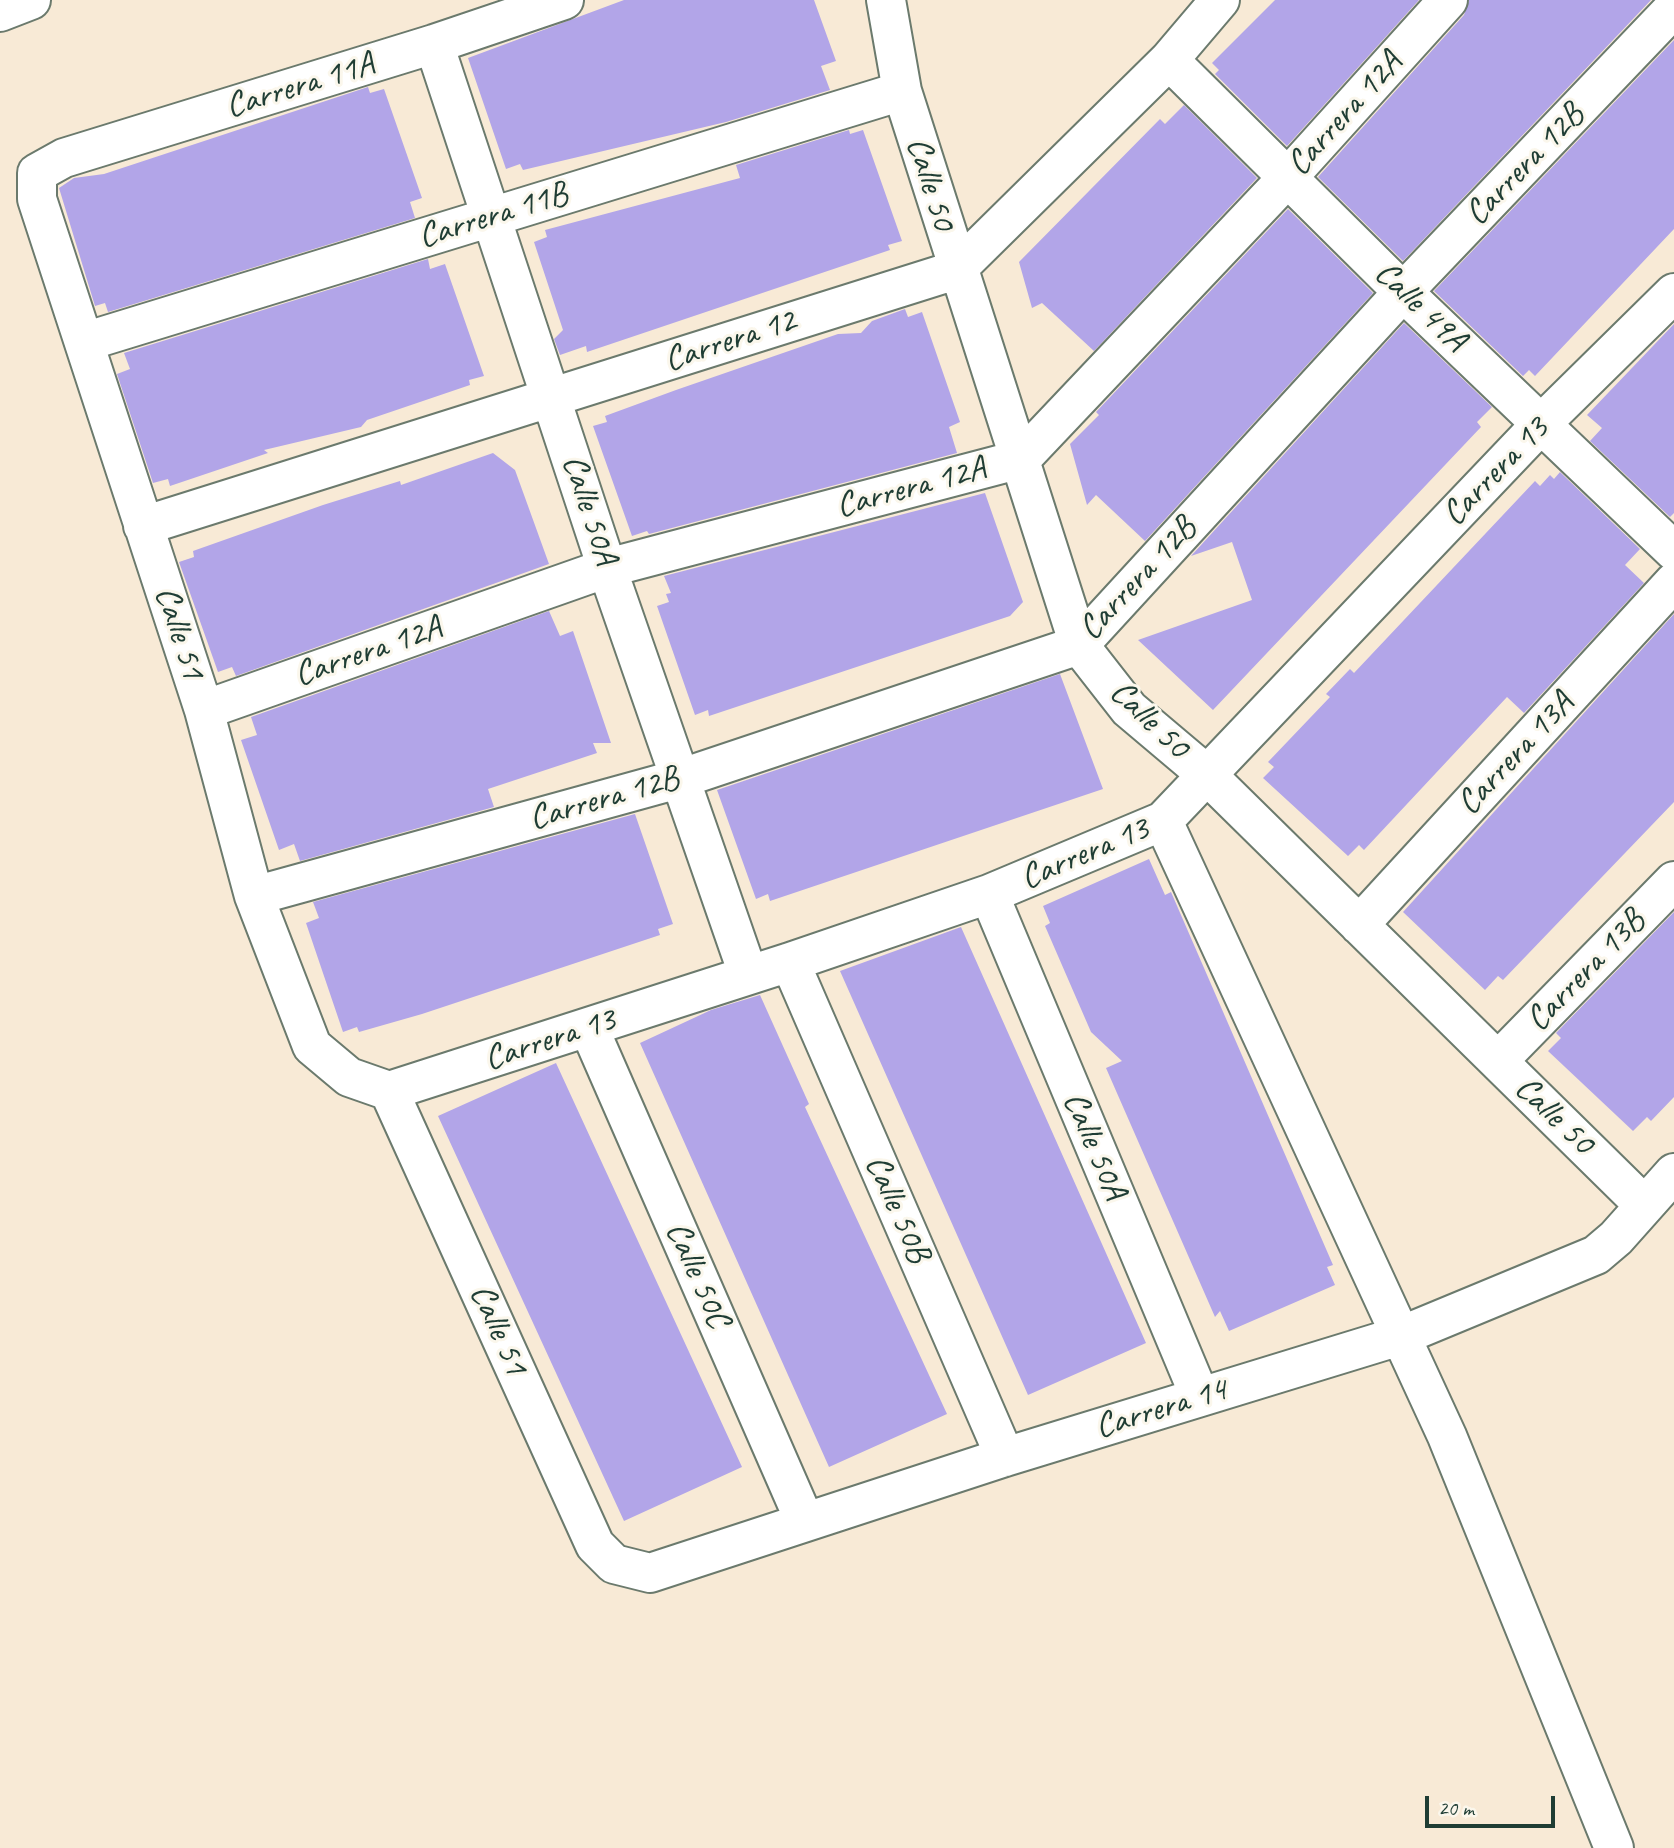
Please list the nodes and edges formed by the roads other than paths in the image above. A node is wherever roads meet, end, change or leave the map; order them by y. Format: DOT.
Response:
graph roads {
  1 [pos="31,0"];
  2 [pos="564,0"];
  3 [pos="886,0"];
  4 [pos="1220,0"];
  5 [pos="1448,0"];
  6 [pos="1674,8"];
  7 [pos="0,12"];
  8 [pos="434,44"];
  9 [pos="1169,60"];
  10 [pos="902,91"];
  11 [pos="37,173"];
  12 [pos="1289,177"];
  13 [pos="492,216"];
  14 [pos="956,270"];
  15 [pos="1403,292"];
  16 [pos="1674,293"];
  17 [pos="84,342"];
  18 [pos="553,398"];
  19 [pos="1542,423"];
  20 [pos="1021,459"];
  21 [pos="143,526"];
  22 [pos="1674,551"];
  23 [pos="607,568"];
  24 [pos="1674,582"];
  25 [pos="1079,645"];
  26 [pos="204,710"];
  27 [pos="1206,774"];
  28 [pos="682,778"];
  29 [pos="1163,821"];
  30 [pos="1674,881"];
  31 [pos="989,894"];
  32 [pos="254,896"];
  33 [pos="1359,925"];
  34 [pos="790,962"];
  35 [pos="748,974"];
  36 [pos="589,1028"];
  37 [pos="1498,1061"];
  38 [pos="389,1091"];
  39 [pos="1674,1173"];
  40 [pos="1644,1205"];
  41 [pos="1403,1335"];
  42 [pos="1200,1397"];
  43 [pos="1005,1457"];
  44 [pos="805,1522"];
  45 [pos="614,1564"];
  46 [pos="1614,1848"];
  1 -- 7 [label="street"];
  2 -- 8 [label="street, Carrera 11A"];
  3 -- 10 [label="street, Calle 50"];
  4 -- 9 [label="street, Carrera 12"];
  5 -- 12 [label="street, Carrera 12A"];
  6 -- 15 [label="street, Carrera 12B"];
  8 -- 11 [label="street, Carrera 11A"];
  8 -- 13 [label="street, Calle 50A"];
  9 -- 12 [label="street, Calle 49A"];
  9 -- 14 [label="street, Carrera 12"];
  10 -- 13 [label="street, Carrera 11B"];
  10 -- 14 [label="street, Calle 50"];
  11 -- 17 [label="street, Calle 51"];
  12 -- 15 [label="street, Calle 49A"];
  12 -- 20 [label="street, Carrera 12A"];
  13 -- 17 [label="street, Carrera 11B"];
  13 -- 18 [label="street, Calle 50A"];
  14 -- 18 [label="street, Carrera 12"];
  14 -- 20 [label="street, Calle 50"];
  15 -- 19 [label="street, Calle 49A"];
  15 -- 25 [label="street, Carrera 12B"];
  16 -- 19 [label="street, Carrera 13"];
  17 -- 21 [label="street, Calle 51"];
  18 -- 21 [label="street, Carrera 12"];
  18 -- 23 [label="street, Calle 50A"];
  19 -- 22 [label="street, Calle 49A"];
  19 -- 27 [label="street, Carrera 13"];
  20 -- 23 [label="street, Carrera 12A"];
  20 -- 25 [label="street, Calle 50"];
  21 -- 26 [label="street, Calle 51"];
  23 -- 26 [label="street, Carrera 12A"];
  23 -- 28 [label="street, Calle 50A"];
  24 -- 33 [label="street, Carrera 13A"];
  25 -- 27 [label="street, Calle 50"];
  25 -- 28 [label="street, Carrera 12B"];
  26 -- 32 [label="street, Calle 51"];
  27 -- 29 [label="street, Carrera 13"];
  27 -- 33 [label="street, Calle 50"];
  28 -- 32 [label="street, Carrera 12B"];
  28 -- 35 [label="street, Calle 50A"];
  29 -- 31 [label="street, Carrera 13"];
  29 -- 41 [label="street"];
  30 -- 37 [label="street, Carrera 13B"];
  31 -- 34 [label="street, Carrera 13"];
  31 -- 42 [label="street, Calle 50A"];
  32 -- 38 [label="street, Calle 51"];
  33 -- 37 [label="street, Calle 50"];
  34 -- 35 [label="street, Carrera 13"];
  34 -- 43 [label="street, Calle 50B"];
  35 -- 36 [label="street, Carrera 13"];
  36 -- 38 [label="street, Carrera 13"];
  36 -- 44 [label="street, Calle 50C"];
  37 -- 40 [label="street, Calle 50"];
  38 -- 45 [label="street, Calle 51"];
  39 -- 40 [label="street, Carrera 14"];
  40 -- 41 [label="street, Carrera 14"];
  41 -- 42 [label="street, Carrera 14"];
  41 -- 46 [label="street"];
  42 -- 43 [label="street, Carrera 14"];
  43 -- 44 [label="street, Carrera 14"];
  44 -- 45 [label="street, Carrera 14"];
}
